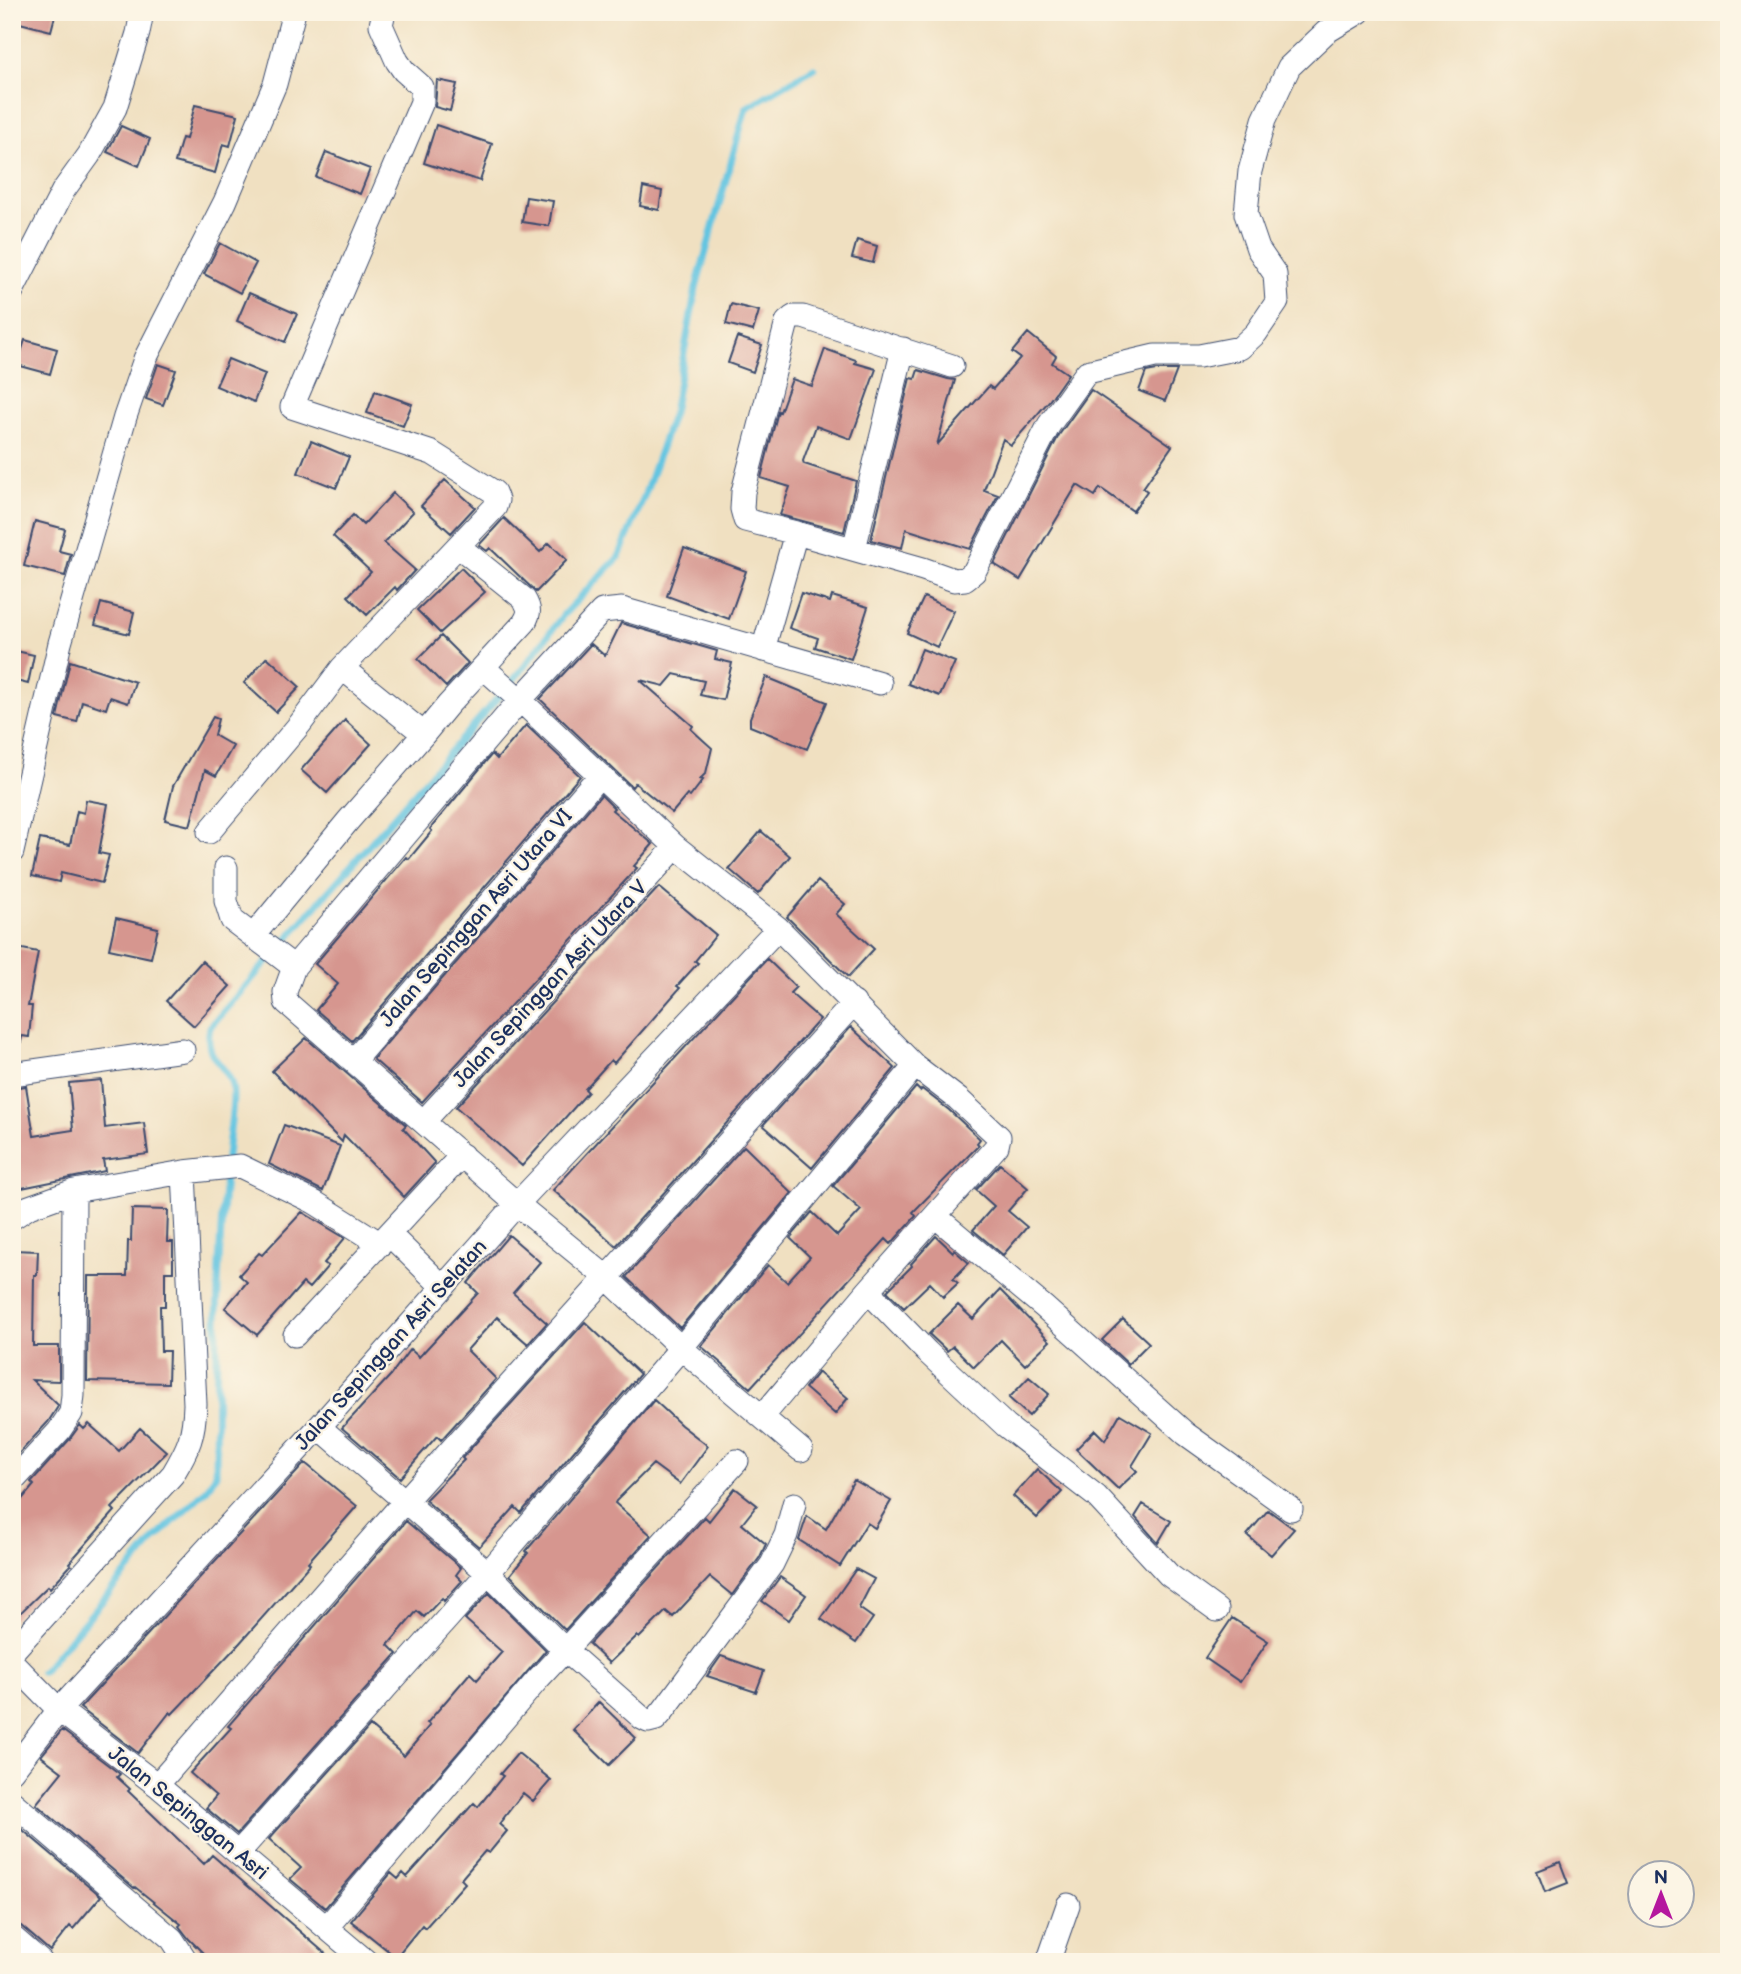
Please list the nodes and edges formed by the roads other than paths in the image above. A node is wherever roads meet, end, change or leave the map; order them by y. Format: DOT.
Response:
graph roads {
  1 [pos="142,12"];
  2 [pos="294,12"];
  3 [pos="384,12"];
  4 [pos="1359,12"];
  5 [pos="12,291"];
  6 [pos="903,349"];
  7 [pos="952,366"];
  8 [pos="796,533"];
  9 [pos="458,546"];
  10 [pos="854,549"];
  11 [pos="763,650"];
  12 [pos="342,668"];
  13 [pos="486,670"];
  14 [pos="880,682"];
  15 [pos="519,699"];
  16 [pos="424,734"];
  17 [pos="600,775"];
  18 [pos="209,832"];
  19 [pos="676,847"];
  20 [pos="12,852"];
  21 [pos="226,868"];
  22 [pos="778,928"];
  23 [pos="253,936"];
  24 [pos="294,967"];
  25 [pos="854,1003"];
  26 [pos="183,1050"];
  27 [pos="354,1060"];
  28 [pos="915,1066"];
  29 [pos="12,1074"];
  30 [pos="424,1121"];
  31 [pos="462,1155"];
  32 [pos="184,1172"];
  33 [pos="74,1191"];
  34 [pos="517,1204"];
  35 [pos="935,1216"];
  36 [pos="12,1218"];
  37 [pos="385,1239"];
  38 [pos="607,1277"];
  39 [pos="443,1287"];
  40 [pos="868,1291"];
  41 [pos="295,1335"];
  42 [pos="681,1348"];
  43 [pos="762,1417"];
  44 [pos="319,1427"];
  45 [pos="801,1450"];
  46 [pos="737,1461"];
  47 [pos="12,1482"];
  48 [pos="404,1502"];
  49 [pos="794,1504"];
  50 [pos="1291,1509"];
  51 [pos="488,1573"];
  52 [pos="1217,1610"];
  53 [pos="565,1650"];
  54 [pos="12,1652"];
  55 [pos="12,1662"];
  56 [pos="53,1705"];
  57 [pos="12,1771"];
  58 [pos="157,1785"];
  59 [pos="12,1802"];
  60 [pos="239,1852"];
  61 [pos="1068,1905"];
  62 [pos="327,1927"];
  63 [pos="12,1937"];
  64 [pos="41,1962"];
  65 [pos="187,1962"];
  66 [pos="367,1962"];
  67 [pos="1048,1962"];
  1 -- 5 [label="street"];
  2 -- 20 [label="street"];
  3 -- 9 [label="street"];
  4 -- 10 [label="street"];
  6 -- 7 [label="street"];
  6 -- 8 [label="street"];
  6 -- 10 [label="street"];
  8 -- 10 [label="street"];
  8 -- 11 [label="street"];
  9 -- 12 [label="street"];
  9 -- 13 [label="street"];
  11 -- 14 [label="street"];
  11 -- 15 [label="street"];
  12 -- 16 [label="street"];
  12 -- 18 [label="street"];
  13 -- 15 [label="street"];
  13 -- 16 [label="street"];
  15 -- 17 [label="street"];
  15 -- 24 [label="street"];
  16 -- 23 [label="street"];
  17 -- 19 [label="street"];
  17 -- 27 [label="street, Jalan Sepinggan Asri Utara VI"];
  19 -- 22 [label="street"];
  19 -- 30 [label="street, Jalan Sepinggan Asri Utara V"];
  21 -- 23 [label="street"];
  22 -- 25 [label="street"];
  22 -- 34 [label="street, Jalan Sepinggan Asri Selatan"];
  23 -- 24 [label="street"];
  24 -- 27 [label="street"];
  25 -- 28 [label="street"];
  25 -- 38 [label="street"];
  26 -- 29 [label="street"];
  27 -- 30 [label="street"];
  28 -- 35 [label="street"];
  28 -- 42 [label="street"];
  30 -- 31 [label="street"];
  31 -- 34 [label="street"];
  31 -- 37 [label="street"];
  32 -- 33 [label="street"];
  32 -- 37 [label="street"];
  32 -- 54 [label="street"];
  33 -- 36 [label="street"];
  33 -- 47 [label="street"];
  34 -- 38 [label="street"];
  34 -- 39 [label="street, Jalan Sepinggan Asri Selatan"];
  35 -- 40 [label="street"];
  35 -- 50 [label="street"];
  37 -- 39 [label="street"];
  37 -- 41 [label="street"];
  38 -- 42 [label="street"];
  38 -- 48 [label="street"];
  39 -- 44 [label="street, Jalan Sepinggan Asri Selatan"];
  40 -- 43 [label="street"];
  40 -- 52 [label="street"];
  42 -- 43 [label="street"];
  42 -- 51 [label="street"];
  43 -- 45 [label="street"];
  44 -- 48 [label="street"];
  44 -- 56 [label="street, Jalan Sepinggan Asri Selatan"];
  46 -- 53 [label="street"];
  48 -- 51 [label="street"];
  48 -- 58 [label="street"];
  49 -- 53 [label="street"];
  51 -- 53 [label="street"];
  51 -- 60 [label="street"];
  53 -- 62 [label="street"];
  55 -- 56 [label="street, Jalan Sepinggan Asri"];
  56 -- 57 [label="street, Jalan Sepinggan Asri Selatan"];
  56 -- 58 [label="street, Jalan Sepinggan Asri"];
  58 -- 60 [label="street, Jalan Sepinggan Asri"];
  59 -- 65 [label="street"];
  60 -- 62 [label="street, Jalan Sepinggan Asri"];
  61 -- 67 [label="street"];
  62 -- 66 [label="street, Jalan Sepinggan Asri"];
  63 -- 64 [label="street"];
}
